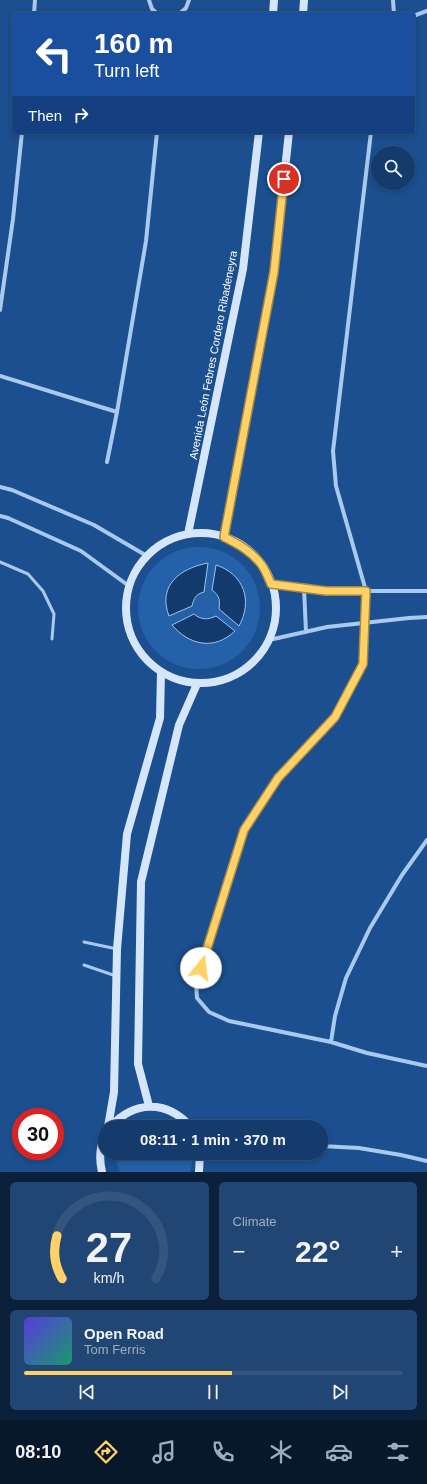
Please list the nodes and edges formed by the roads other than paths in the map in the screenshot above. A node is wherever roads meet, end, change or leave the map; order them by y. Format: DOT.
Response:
graph roads {
  1 [pos="35,0"];
  2 [pos="149,0"];
  3 [pos="189,0"];
  4 [pos="274,0"];
  5 [pos="393,0"];
  6 [pos="304,1"];
  7 [pos="427,11"];
  8 [pos="34,12"];
  9 [pos="156,12"];
  10 [pos="182,12"];
  11 [pos="273,12"];
  12 [pos="303,12"];
  13 [pos="394,12"];
  14 [pos="415,15"];
  15 [pos="22,134"];
  16 [pos="157,134"];
  17 [pos="259,134"];
  18 [pos="289,134"];
  19 [pos="371,134"];
  20 [pos="0,310"];
  21 [pos="0,376"];
  22 [pos="117,412"];
  23 [pos="107,462"];
  24 [pos="0,487"];
  25 [pos="0,516"];
  26 [pos="188,534"];
  27 [pos="224,537"];
  28 [pos="147,556"];
  29 [pos="0,562"];
  30 [pos="271,584"];
  31 [pos="129,586"];
  32 [pos="304,588"];
  33 [pos="366,591"];
  34 [pos="427,591"];
  35 [pos="427,618"];
  36 [pos="364,623"];
  37 [pos="306,632"];
  38 [pos="52,639"];
  39 [pos="269,640"];
  40 [pos="161,672"];
  41 [pos="197,684"];
  42 [pos="427,840"];
  43 [pos="84,942"];
  44 [pos="117,948"];
  45 [pos="84,965"];
  46 [pos="116,976"];
  47 [pos="331,1042"];
  48 [pos="427,1066"];
  49 [pos="149,1106"];
  50 [pos="110,1120"];
  51 [pos="117,1120"];
  52 [pos="184,1120"];
  53 [pos="328,1146"];
  54 [pos="99,1160"];
  55 [pos="200,1160"];
  56 [pos="427,1161"];
  57 [pos="102,1172"];
  58 [pos="199,1172"];
  1 -- 8 [label="street"];
  2 -- 9 [label="street"];
  3 -- 10 [label="street"];
  4 -- 11 [label="street"];
  5 -- 13 [label="street"];
  6 -- 12 [label="street"];
  7 -- 14 [label="street"];
  15 -- 20 [label="street"];
  16 -- 22 [label="street"];
  17 -- 26 [label="street, Avenida León Febres Cordero Ribadeneyra"];
  18 -- 27 [label="street"];
  19 -- 33 [label="street"];
  21 -- 22 [label="street"];
  22 -- 23 [label="street"];
  24 -- 28 [label="street"];
  25 -- 31 [label="street"];
  26 -- 27 [label="street"];
  26 -- 28 [label="street"];
  27 -- 30 [label="street"];
  28 -- 31 [label="street"];
  29 -- 38 [label="lane"];
  30 -- 32 [label="street"];
  30 -- 39 [label="street"];
  31 -- 40 [label="street"];
  32 -- 33 [label="street"];
  32 -- 37 [label="street"];
  33 -- 34 [label="street"];
  33 -- 36 [label="street"];
  35 -- 36 [label="street"];
  36 -- 37 [label="street"];
  36 -- 47 [label="street"];
  37 -- 39 [label="street"];
  39 -- 41 [label="street"];
  40 -- 41 [label="street"];
  40 -- 44 [label="street"];
  41 -- 49 [label="street"];
  42 -- 47 [label="street"];
  43 -- 44 [label="lane"];
  44 -- 46 [label="street"];
  45 -- 46 [label="lane"];
  46 -- 50 [label="street"];
  47 -- 48 [label="street"];
  49 -- 51 [label="street"];
  49 -- 52 [label="street"];
  53 -- 56 [label="street"];
  54 -- 57 [label="street"];
  55 -- 58 [label="street"];
}
